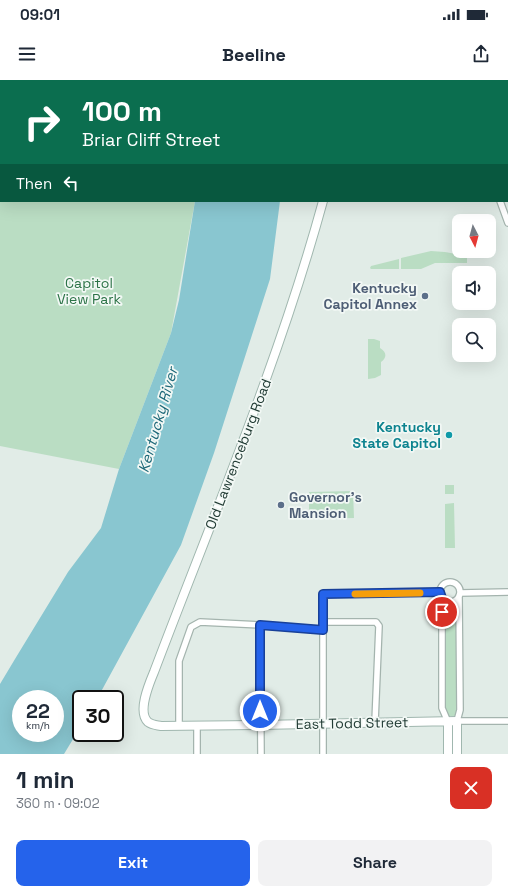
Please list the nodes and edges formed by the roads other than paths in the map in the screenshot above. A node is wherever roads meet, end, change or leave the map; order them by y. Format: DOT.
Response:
graph roads {
  1 [pos="323,202"];
  2 [pos="500,202"];
  3 [pos="508,223"];
  4 [pos="508,592"];
  5 [pos="441,595"];
  6 [pos="460,595"];
  7 [pos="323,622"];
  8 [pos="260,625"];
  9 [pos="323,630"];
  10 [pos="144,703"];
  11 [pos="457,721"];
  12 [pos="508,721"];
  13 [pos="375,722"];
  14 [pos="448,722"];
  15 [pos="323,724"];
  16 [pos="197,725"];
  17 [pos="260,725"];
  18 [pos="179,726"];
  19 [pos="197,754"];
  20 [pos="261,754"];
  21 [pos="323,754"];
  22 [pos="448,754"];
  23 [pos="457,754"];
  1 -- 10 [label="main road, Old Lawrenceburg Road"];
  2 -- 3 [label="street"];
  4 -- 6 [label="street"];
  5 -- 6 [label="street"];
  5 -- 6 [label="street"];
  5 -- 7 [label="street"];
  5 -- 14 [label="street"];
  6 -- 11 [label="street"];
  7 -- 9 [label="street"];
  7 -- 13 [label="street"];
  8 -- 9 [label="street"];
  8 -- 17 [label="street"];
  8 -- 18 [label="street"];
  9 -- 15 [label="street"];
  10 -- 18 [label="main road, East Todd Street"];
  11 -- 12 [label="street"];
  11 -- 14 [label="main road, East Todd Street"];
  11 -- 23 [label="main road"];
  13 -- 14 [label="main road, East Todd Street"];
  13 -- 15 [label="main road, East Todd Street"];
  14 -- 22 [label="main road"];
  15 -- 17 [label="main road, East Todd Street"];
  15 -- 21 [label="street"];
  16 -- 17 [label="main road, East Todd Street"];
  16 -- 18 [label="main road, East Todd Street"];
  16 -- 19 [label="street"];
  17 -- 20 [label="street"];
}
